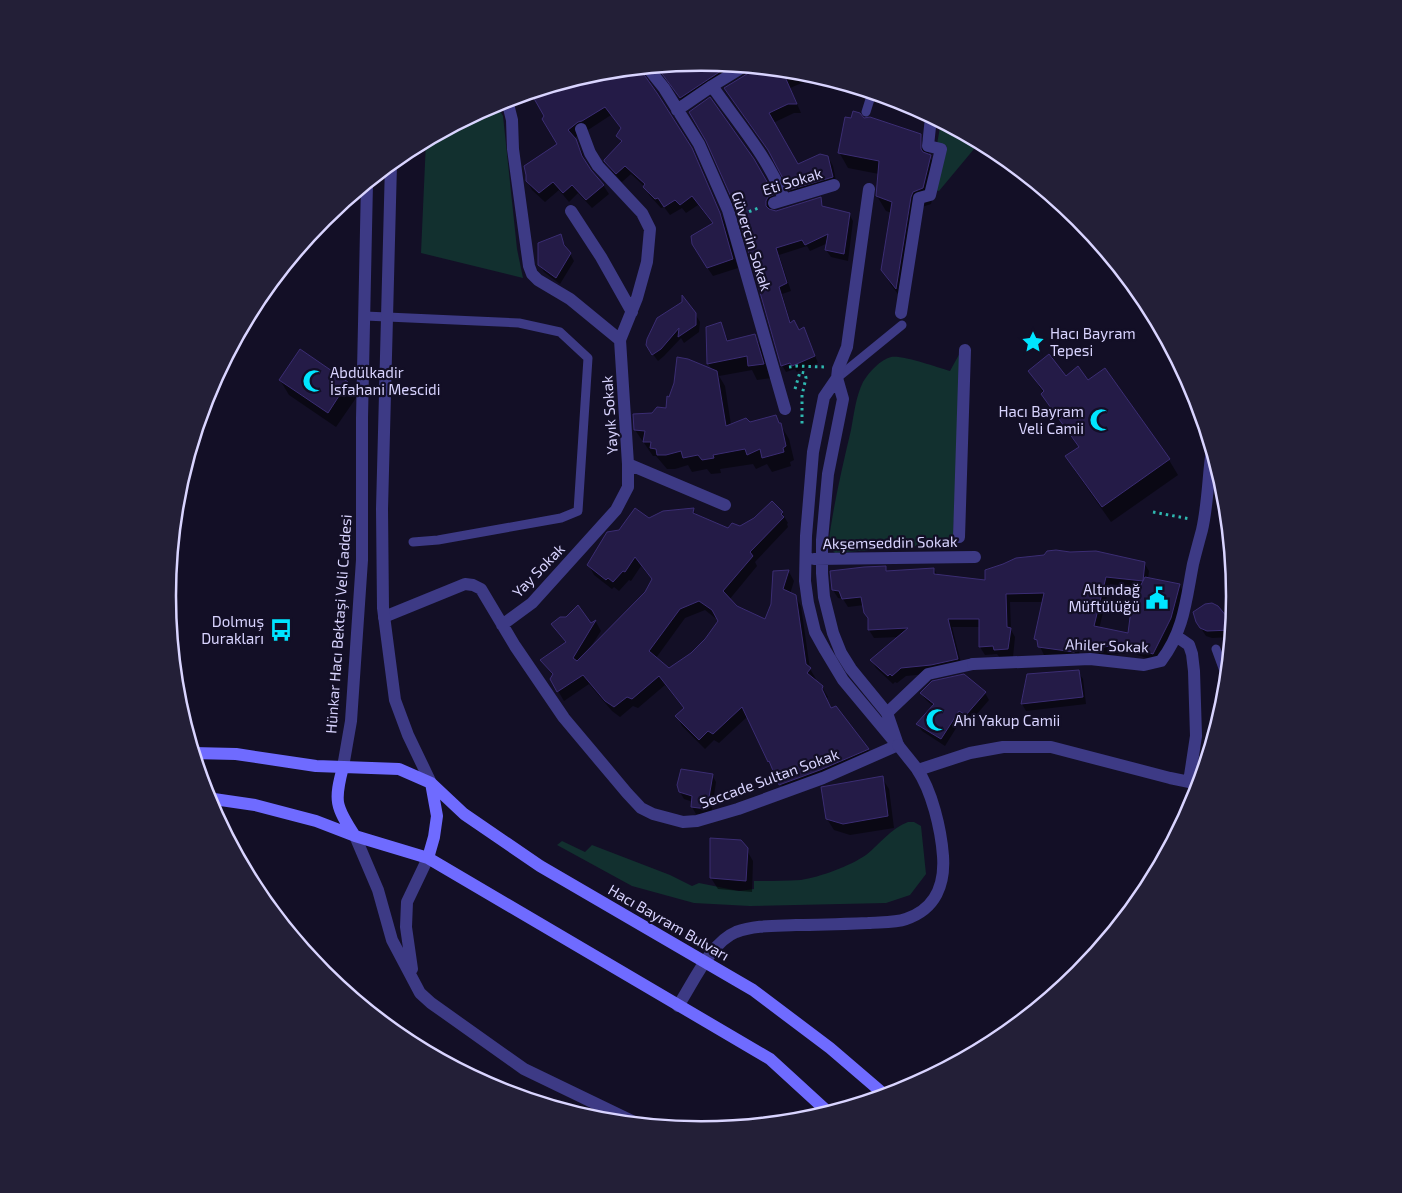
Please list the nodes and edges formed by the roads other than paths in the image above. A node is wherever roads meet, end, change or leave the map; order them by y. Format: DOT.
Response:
graph roads {
  1 [pos="735,72"];
  2 [pos="653,74"];
  3 [pos="712,86"];
  4 [pos="870,99"];
  5 [pos="509,108"];
  6 [pos="677,110"];
  7 [pos="866,112"];
  8 [pos="930,124"];
  9 [pos="581,129"];
  10 [pos="391,173"];
  11 [pos="834,185"];
  12 [pos="868,189"];
  13 [pos="367,192"];
  14 [pos="571,211"];
  15 [pos="632,312"];
  16 [pos="365,316"];
  17 [pos="388,318"];
  18 [pos="901,319"];
  19 [pos="620,340"];
  20 [pos="965,350"];
  21 [pos="837,378"];
  22 [pos="785,409"];
  23 [pos="628,464"];
  24 [pos="1209,467"];
  25 [pos="628,487"];
  26 [pos="725,505"];
  27 [pos="959,537"];
  28 [pos="413,542"];
  29 [pos="975,557"];
  30 [pos="806,559"];
  31 [pos="822,560"];
  32 [pos="384,617"];
  33 [pos="502,625"];
  34 [pos="1176,636"];
  35 [pos="1216,649"];
  36 [pos="1222,665"];
  37 [pos="887,713"];
  38 [pos="898,745"];
  39 [pos="200,753"];
  40 [pos="343,767"];
  41 [pos="918,770"];
  42 [pos="1194,775"];
  43 [pos="1192,782"];
  44 [pos="431,783"];
  45 [pos="217,799"];
  46 [pos="355,836"];
  47 [pos="428,858"];
  48 [pos="706,962"];
  49 [pos="413,977"];
  50 [pos="678,1006"];
  51 [pos="880,1090"];
  52 [pos="823,1107"];
  53 [pos="620,1115"];
  1 -- 3 [label="street"];
  2 -- 6 [label="street, Güvercin Sokak"];
  3 -- 6 [label="street"];
  3 -- 11 [label="street, Eti Sokak"];
  4 -- 7 [label="lane"];
  5 -- 19 [label="street"];
  6 -- 22 [label="street, Güvercin Sokak"];
  8 -- 18 [label="street"];
  9 -- 15 [label="street"];
  10 -- 17 [label="street"];
  12 -- 21 [label="street"];
  13 -- 16 [label="street, Hünkar Hacı Bektaşi Veli Caddesi"];
  14 -- 15 [label="street"];
  15 -- 19 [label="street"];
  16 -- 17 [label="lane"];
  16 -- 40 [label="street, Hünkar Hacı Bektaşi Veli Caddesi"];
  17 -- 28 [label="lane"];
  17 -- 32 [label="street"];
  18 -- 21 [label="lane"];
  19 -- 23 [label="street, Yayık Sokak"];
  20 -- 27 [label="street"];
  21 -- 30 [label="street"];
  21 -- 31 [label="street"];
  23 -- 25 [label="street, Yayık Sokak"];
  23 -- 26 [label="street"];
  24 -- 34 [label="street, Ahiler Sokak"];
  25 -- 33 [label="street, Yay Sokak"];
  29 -- 31 [label="street, Akşemseddin Sokak"];
  30 -- 31 [label="street, Akşemseddin Sokak"];
  30 -- 38 [label="street"];
  31 -- 37 [label="street"];
  32 -- 33 [label="street"];
  32 -- 44 [label="street"];
  33 -- 38 [label="street, Seccade Sultan Sokak"];
  34 -- 37 [label="street, Ahiler Sokak"];
  34 -- 42 [label="street"];
  35 -- 36 [label="lane"];
  37 -- 38 [label="street"];
  38 -- 41 [label="street"];
  39 -- 40 [label="main road, Hacı Bayram Bulvarı"];
  40 -- 44 [label="main road, Hacı Bayram Bulvarı"];
  40 -- 46 [label="main road"];
  41 -- 43 [label="street"];
  41 -- 48 [label="street"];
  44 -- 47 [label="main road"];
  44 -- 48 [label="main road, Hacı Bayram Bulvarı"];
  45 -- 46 [label="main road"];
  46 -- 47 [label="main road"];
  46 -- 49 [label="street"];
  47 -- 49 [label="street"];
  47 -- 50 [label="main road"];
  48 -- 50 [label="street"];
  48 -- 51 [label="main road, Hacı Bayram Bulvarı"];
  49 -- 53 [label="street"];
  50 -- 52 [label="main road"];
}
